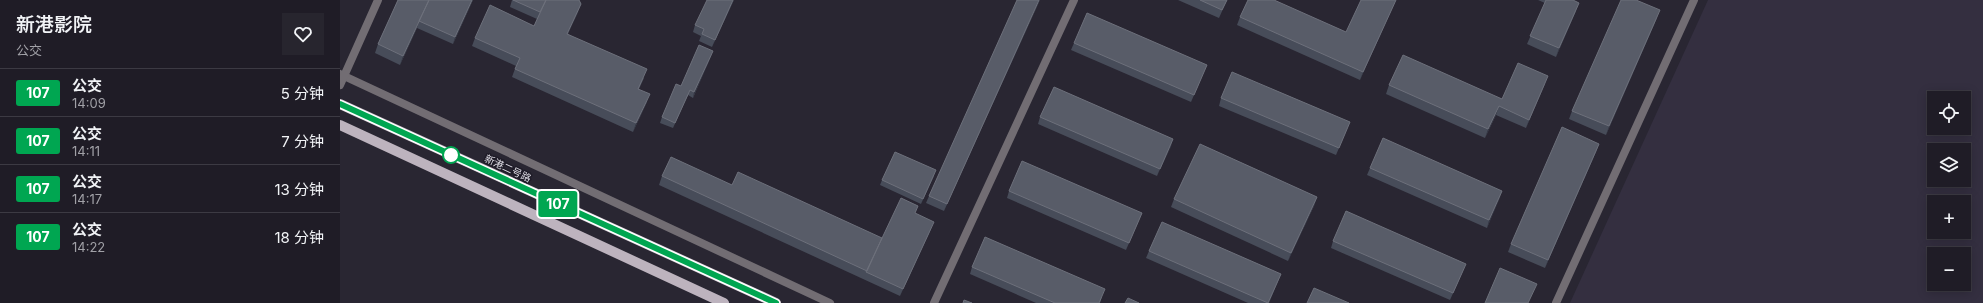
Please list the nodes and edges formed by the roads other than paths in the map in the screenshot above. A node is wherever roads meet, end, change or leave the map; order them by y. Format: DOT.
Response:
graph roads {
  1 [pos="378,0"];
  2 [pos="1074,0"];
  3 [pos="1694,0"];
  4 [pos="342,75"];
  5 [pos="340,84"];
  6 [pos="340,104"];
  7 [pos="340,125"];
  8 [pos="724,303"];
  9 [pos="776,303"];
  10 [pos="830,303"];
  11 [pos="934,303"];
  12 [pos="1556,303"];
  1 -- 4 [label="street"];
  2 -- 11 [label="street"];
  3 -- 12 [label="street"];
  4 -- 5 [label="street"];
  4 -- 10 [label="street"];
  6 -- 9 [label="main road, 新港二号路"];
  7 -- 8 [label="main road"];
}
